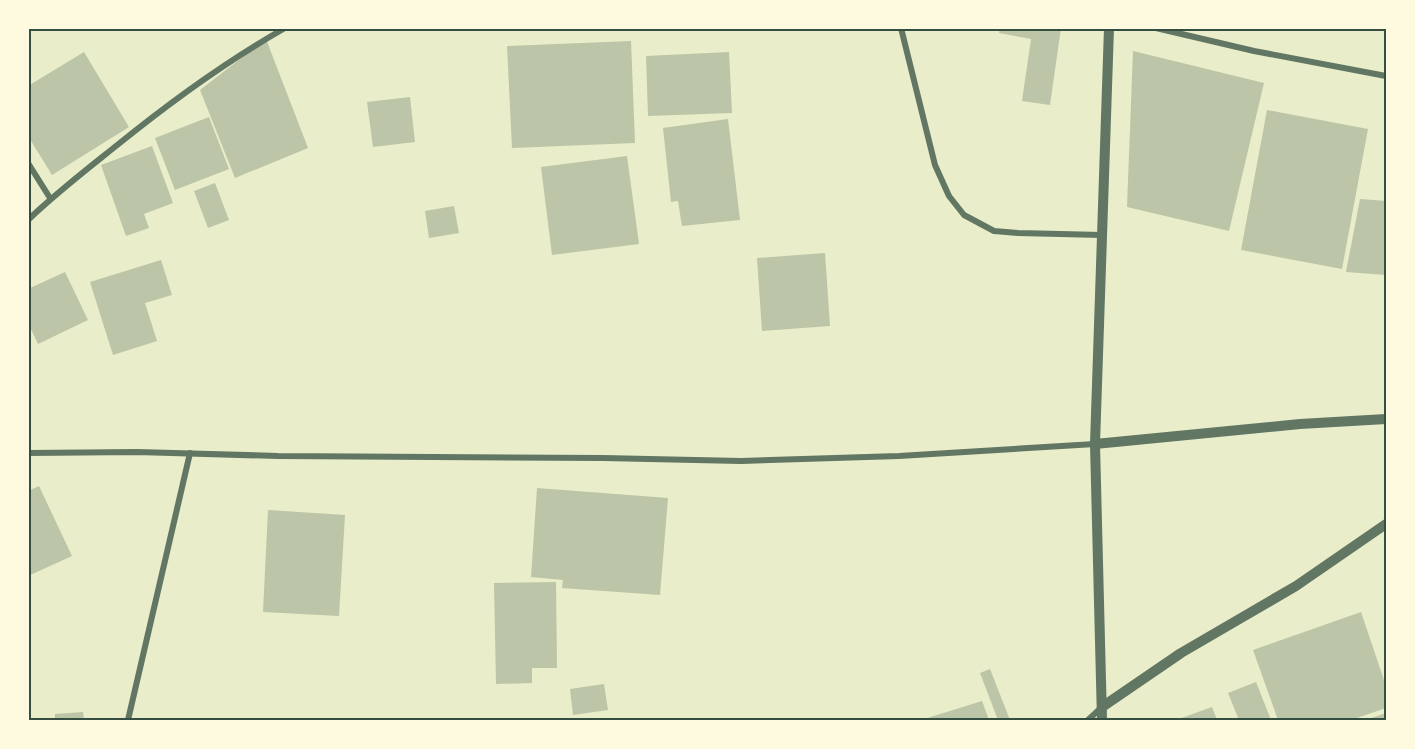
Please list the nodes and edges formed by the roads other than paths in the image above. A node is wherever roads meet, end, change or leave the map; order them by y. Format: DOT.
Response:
graph roads {
  1 [pos="285,28"];
  2 [pos="901,28"];
  3 [pos="1109,28"];
  4 [pos="1156,28"];
  5 [pos="1386,76"];
  6 [pos="28,163"];
  7 [pos="50,198"];
  8 [pos="28,220"];
  9 [pos="1103,235"];
  10 [pos="1386,418"];
  11 [pos="1095,444"];
  12 [pos="28,453"];
  13 [pos="190,453"];
  14 [pos="1386,524"];
  15 [pos="1102,707"];
  16 [pos="128,720"];
  17 [pos="1088,720"];
  18 [pos="1102,720"];
  1 -- 7 [label="street"];
  2 -- 9 [label="street"];
  3 -- 9 [label="street"];
  4 -- 5 [label="street"];
  6 -- 7 [label="street"];
  7 -- 8 [label="street"];
  9 -- 11 [label="street"];
  10 -- 11 [label="street"];
  11 -- 13 [label="street"];
  11 -- 15 [label="street"];
  12 -- 13 [label="street"];
  13 -- 16 [label="street"];
  14 -- 15 [label="street"];
  15 -- 17 [label="street"];
  15 -- 18 [label="street"];
}
